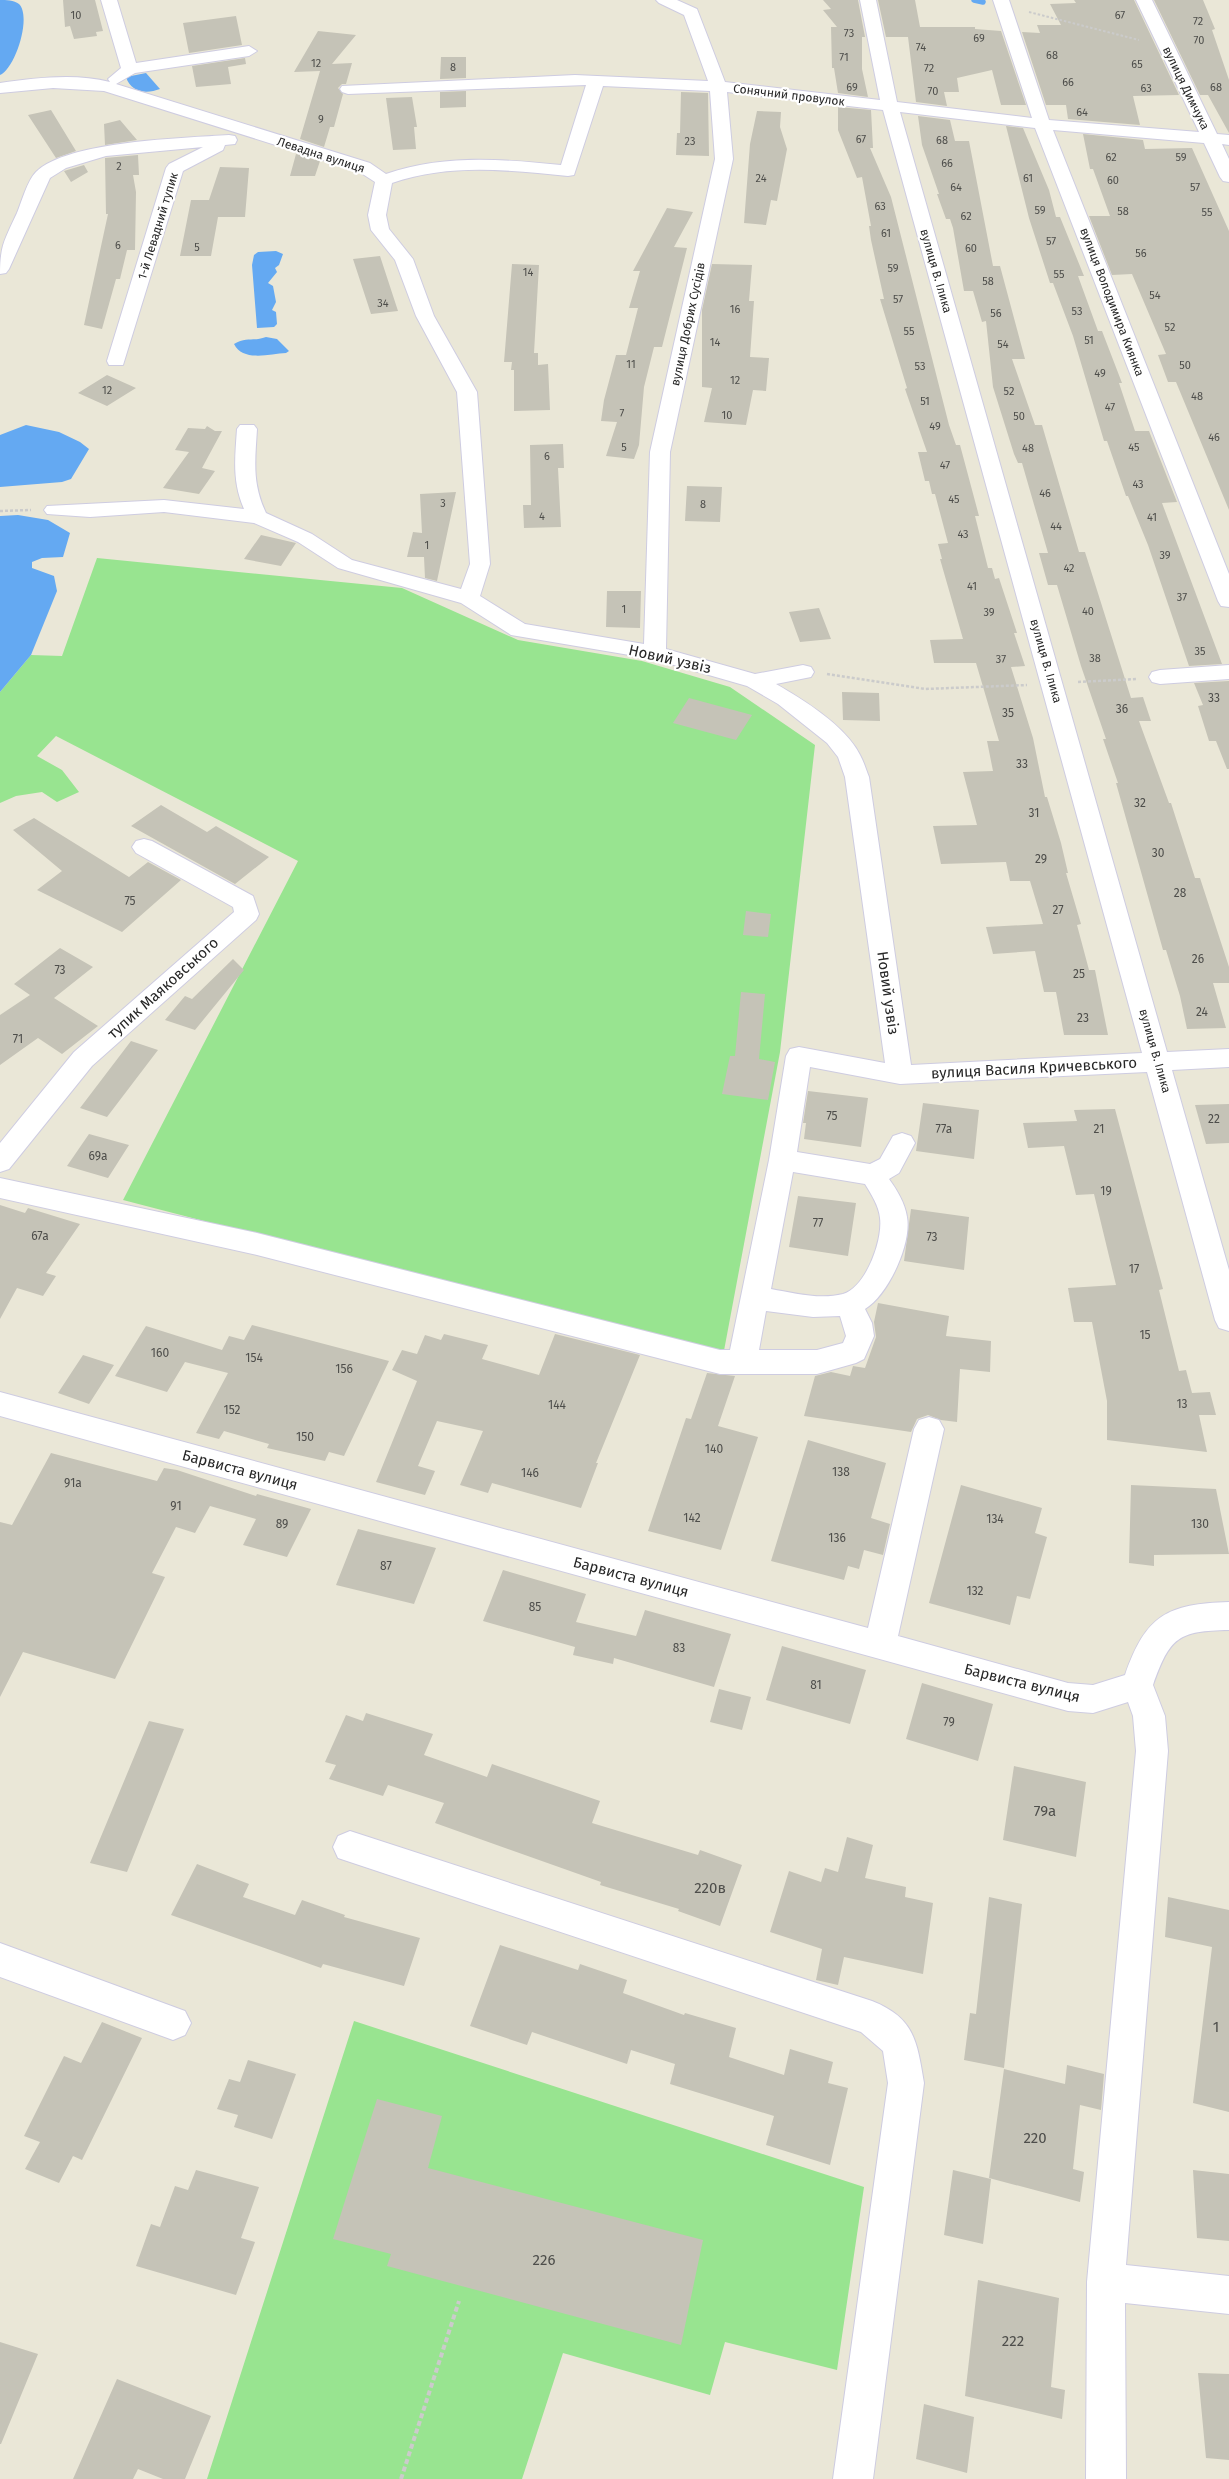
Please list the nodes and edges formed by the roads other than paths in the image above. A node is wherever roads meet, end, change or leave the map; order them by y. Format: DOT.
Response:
graph roads {
  1 [pos="109,0"];
  2 [pos="868,0"];
  3 [pos="1144,0"];
  4 [pos="674,2"];
  5 [pos="1002,3"];
  6 [pos="249,51"];
  7 [pos="130,69"];
  8 [pos="596,81"];
  9 [pos="106,86"];
  10 [pos="718,86"];
  11 [pos="0,88"];
  12 [pos="348,89"];
  13 [pos="890,107"];
  14 [pos="1042,124"];
  15 [pos="247,130"];
  16 [pos="1210,138"];
  17 [pos="229,140"];
  18 [pos="1229,140"];
  19 [pos="1229,177"];
  20 [pos="384,180"];
  21 [pos="0,269"];
  22 [pos="116,361"];
  23 [pos="247,429"];
  24 [pos="54,510"];
  25 [pos="258,517"];
  26 [pos="469,598"];
  27 [pos="1229,601"];
  28 [pos="655,653"];
  29 [pos="803,672"];
  30 [pos="1229,672"];
  31 [pos="1160,677"];
  32 [pos="755,681"];
  33 [pos="144,847"];
  34 [pos="1229,1058"];
  35 [pos="1158,1061"];
  36 [pos="900,1075"];
  37 [pos="902,1143"];
  38 [pos="782,1160"];
  39 [pos="0,1162"];
  40 [pos="874,1175"];
  41 [pos="0,1188"];
  42 [pos="756,1298"];
  43 [pos="848,1304"];
  44 [pos="1229,1320"];
  45 [pos="742,1363"];
  46 [pos="0,1404"];
  47 [pos="929,1429"];
  48 [pos="1229,1616"];
  49 [pos="880,1645"];
  50 [pos="1137,1684"];
  51 [pos="350,1847"];
  52 [pos="0,1960"];
  53 [pos="173,2023"];
  54 [pos="1106,2282"];
  55 [pos="1229,2296"];
  56 [pos="853,2479"];
  57 [pos="1106,2479"];
  1 -- 7 [label="street"];
  2 -- 13 [label="street, вулиця В. Ілика"];
  3 -- 16 [label="street, вулиця Димчука"];
  4 -- 10 [label="street, вулиця Добрих Сусідів"];
  5 -- 14 [label="street, вулиця Володимира Киянка"];
  6 -- 7 [label="street"];
  7 -- 9 [label="street"];
  8 -- 10 [label="street, Сонячний провулок"];
  8 -- 12 [label="street, Сонячний провулок"];
  8 -- 20 [label="street"];
  9 -- 11 [label="street, Левадна вулиця"];
  9 -- 15 [label="street, Левадна вулиця"];
  10 -- 13 [label="street, Сонячний провулок"];
  10 -- 28 [label="street, вулиця Добрих Сусідів"];
  13 -- 14 [label="street, Сонячний провулок"];
  13 -- 35 [label="street, вулиця В. Ілика"];
  14 -- 16 [label="street, Сонячний провулок"];
  14 -- 27 [label="street, вулиця Володимира Киянка"];
  15 -- 17 [label="street, 1-й Левадний тупик"];
  15 -- 20 [label="street, Левадна вулиця"];
  16 -- 18 [label="street, Сонячний провулок"];
  16 -- 19 [label="street, вулиця Димчука"];
  17 -- 21 [label="street"];
  17 -- 22 [label="street, 1-й Левадний тупик"];
  20 -- 26 [label="street, Левадна вулиця"];
  23 -- 25 [label="street"];
  24 -- 25 [label="street, Новий узвіз"];
  25 -- 26 [label="street, Новий узвіз"];
  26 -- 28 [label="street, Новий узвіз"];
  28 -- 32 [label="street, Новий узвіз"];
  29 -- 32 [label="street"];
  30 -- 31 [label="street"];
  32 -- 36 [label="street, Новий узвіз"];
  33 -- 39 [label="street, тупик Маяковського"];
  34 -- 35 [label="street, вулиця Василя Кричевського"];
  35 -- 36 [label="street, вулиця Василя Кричевського"];
  35 -- 44 [label="street, вулиця В. Ілика"];
  36 -- 38 [label="street, вулиця Василя Кричевського"];
  37 -- 40 [label="street"];
  38 -- 40 [label="street"];
  38 -- 42 [label="street"];
  40 -- 43 [label="street"];
  41 -- 45 [label="street"];
  42 -- 43 [label="street"];
  42 -- 45 [label="street"];
  43 -- 45 [label="street"];
  46 -- 49 [label="street, Барвиста вулиця"];
  47 -- 49 [label="street"];
  48 -- 50 [label="street"];
  49 -- 50 [label="street, Барвиста вулиця"];
  50 -- 54 [label="street"];
  51 -- 56 [label="street"];
  52 -- 53 [label="street"];
  54 -- 55 [label="street"];
  54 -- 57 [label="street"];
}
